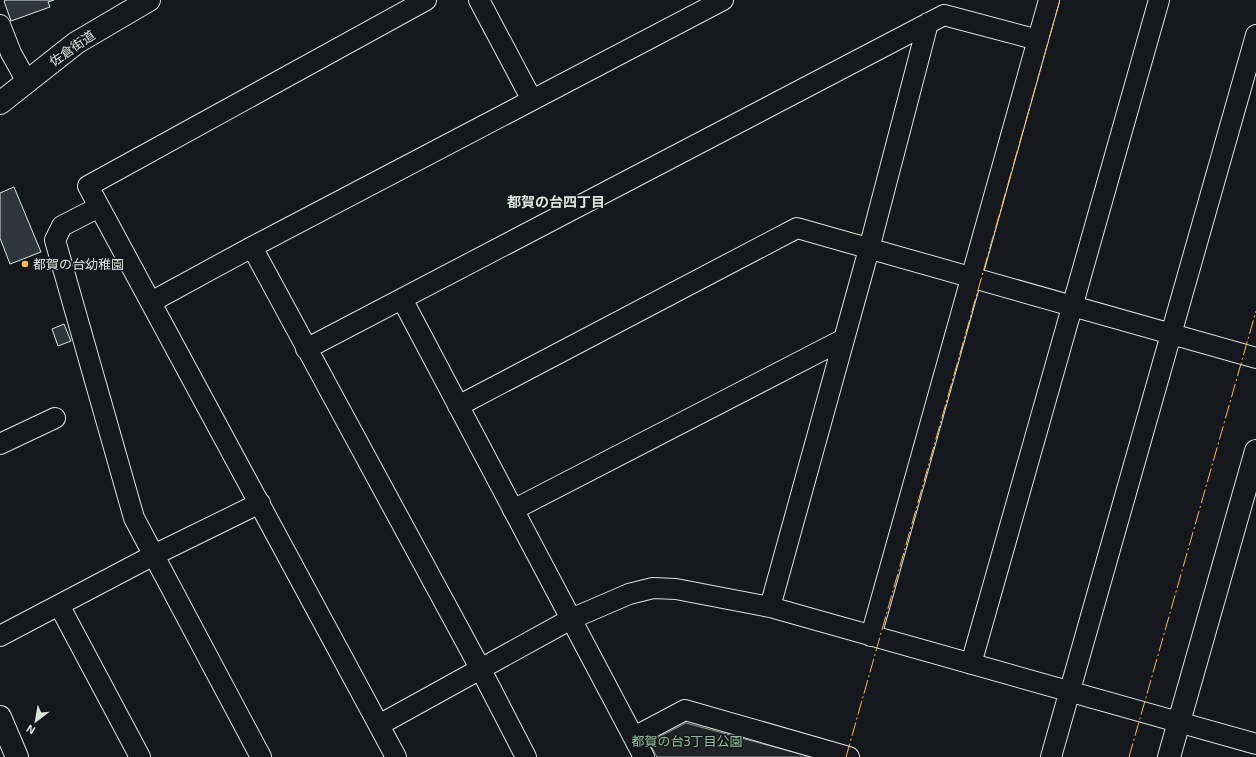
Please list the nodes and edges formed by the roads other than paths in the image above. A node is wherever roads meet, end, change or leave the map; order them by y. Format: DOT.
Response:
graph roads {
  1 [pos="149,0"];
  2 [pos="426,0"];
  3 [pos="479,0"];
  4 [pos="723,0"];
  5 [pos="1049,0"];
  6 [pos="1159,0"];
  7 [pos="928,23"];
  8 [pos="0,25"];
  9 [pos="1256,35"];
  10 [pos="1038,40"];
  11 [pos="27,82"];
  12 [pos="532,100"];
  13 [pos="0,103"];
  14 [pos="99,207"];
  15 [pos="252,247"];
  16 [pos="869,249"];
  17 [pos="972,277"];
  18 [pos="402,299"];
  19 [pos="151,302"];
  20 [pos="1073,306"];
  21 [pos="1172,334"];
  22 [pos="844,339"];
  23 [pos="306,349"];
  24 [pos="1256,358"];
  25 [pos="458,406"];
  26 [pos="55,418"];
  27 [pos="0,444"];
  28 [pos="1256,451"];
  29 [pos="260,503"];
  30 [pos="513,510"];
  31 [pos="154,555"];
  32 [pos="59,605"];
  33 [pos="770,607"];
  34 [pos="571,619"];
  35 [pos="0,636"];
  36 [pos="871,636"];
  37 [pos="972,664"];
  38 [pos="480,668"];
  39 [pos="1070,691"];
  40 [pos="0,717"];
  41 [pos="1179,723"];
  42 [pos="379,725"];
  43 [pos="634,737"];
  44 [pos="1256,744"];
  45 [pos="17,757"];
  46 [pos="140,757"];
  47 [pos="261,757"];
  48 [pos="396,757"];
  49 [pos="526,757"];
  50 [pos="644,757"];
  51 [pos="849,757"];
  52 [pos="1051,757"];
  53 [pos="1169,757"];
  1 -- 11 [label="street, 佐倉街道"];
  2 -- 14 [label="street"];
  3 -- 12 [label="street"];
  4 -- 12 [label="street"];
  5 -- 10 [label="street"];
  6 -- 20 [label="street"];
  7 -- 10 [label="street"];
  7 -- 16 [label="street"];
  7 -- 18 [label="street"];
  8 -- 11 [label="street"];
  9 -- 21 [label="street"];
  10 -- 17 [label="street"];
  11 -- 13 [label="street, 佐倉街道"];
  12 -- 15 [label="street"];
  14 -- 19 [label="street"];
  14 -- 31 [label="street"];
  15 -- 19 [label="street"];
  15 -- 23 [label="street"];
  16 -- 17 [label="street"];
  16 -- 22 [label="street"];
  16 -- 25 [label="street"];
  17 -- 20 [label="street"];
  17 -- 36 [label="street"];
  18 -- 23 [label="street"];
  18 -- 25 [label="street"];
  19 -- 29 [label="street"];
  20 -- 21 [label="street"];
  20 -- 37 [label="street"];
  21 -- 24 [label="street"];
  21 -- 39 [label="street"];
  22 -- 30 [label="street"];
  22 -- 33 [label="street"];
  23 -- 38 [label="street"];
  25 -- 30 [label="street"];
  26 -- 27 [label="street"];
  28 -- 41 [label="street"];
  29 -- 31 [label="street"];
  29 -- 42 [label="street"];
  30 -- 34 [label="street"];
  31 -- 32 [label="street"];
  31 -- 47 [label="street"];
  32 -- 35 [label="street"];
  32 -- 46 [label="street"];
  33 -- 34 [label="street"];
  33 -- 36 [label="street"];
  34 -- 38 [label="street"];
  34 -- 43 [label="street"];
  36 -- 37 [label="street"];
  37 -- 39 [label="street"];
  38 -- 42 [label="street"];
  38 -- 49 [label="street"];
  39 -- 41 [label="street"];
  39 -- 52 [label="street"];
  40 -- 45 [label="street"];
  41 -- 44 [label="street"];
  41 -- 53 [label="street"];
  42 -- 48 [label="street"];
  43 -- 50 [label="street"];
  43 -- 51 [label="street"];
}
